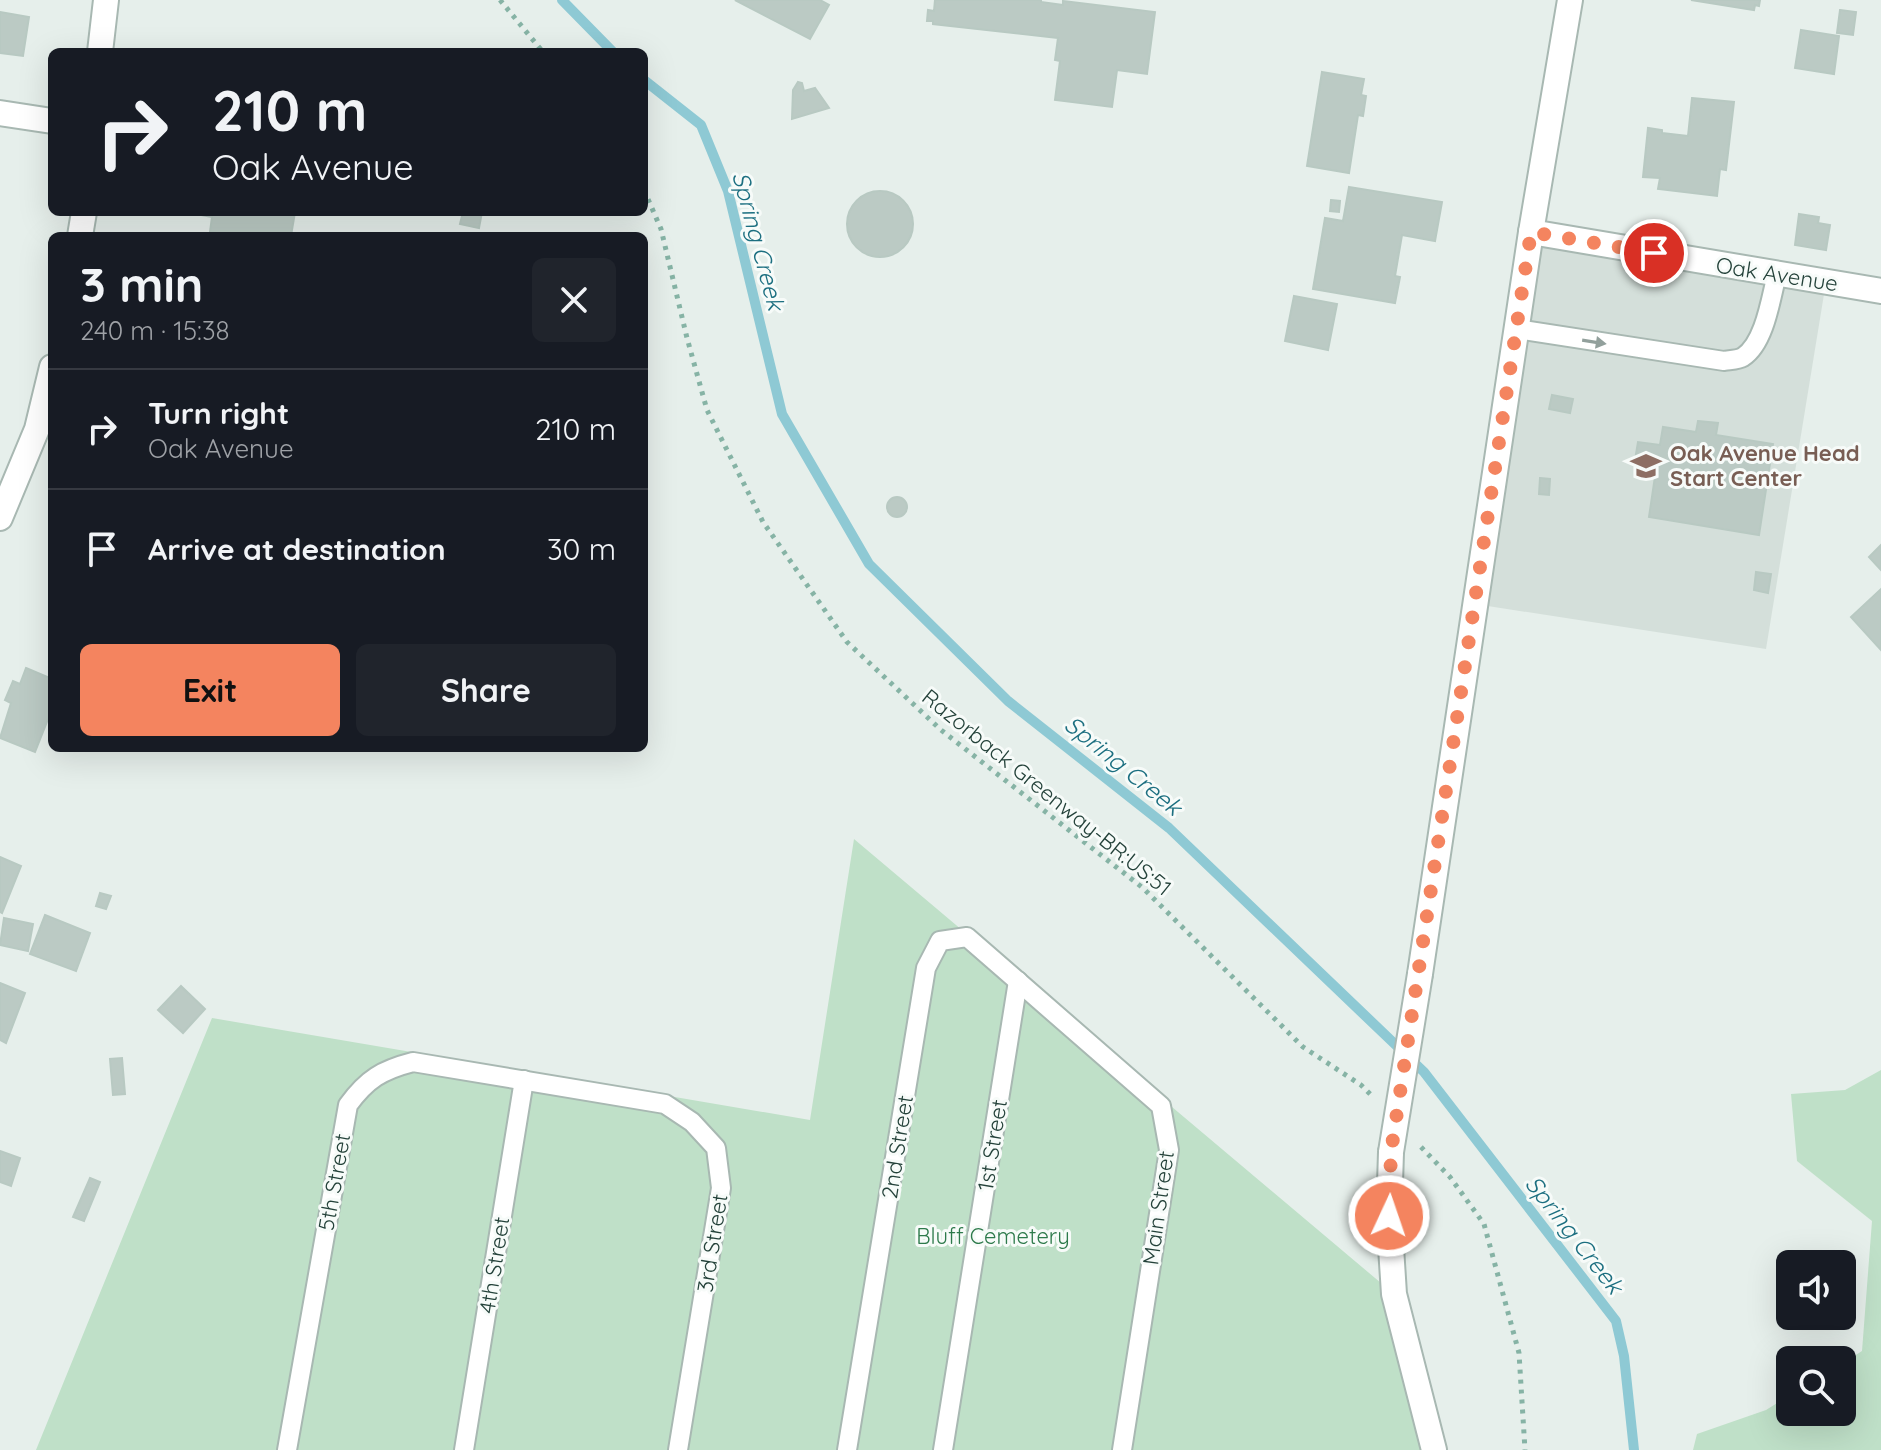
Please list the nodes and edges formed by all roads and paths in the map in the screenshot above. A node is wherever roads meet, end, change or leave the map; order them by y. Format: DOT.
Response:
graph roads {
  1 [pos="106,0"];
  2 [pos="500,0"];
  3 [pos="1570,0"];
  4 [pos="100,48"];
  5 [pos="540,48"];
  6 [pos="0,113"];
  7 [pos="48,120"];
  8 [pos="648,199"];
  9 [pos="1531,232"];
  10 [pos="1777,274"];
  11 [pos="1881,291"];
  12 [pos="1517,329"];
  13 [pos="48,384"];
  14 [pos="0,518"];
  15 [pos="1018,981"];
  16 [pos="524,1080"];
  17 [pos="1381,1105"];
  18 [pos="1411,1136"];
  19 [pos="287,1450"];
  20 [pos="464,1450"];
  21 [pos="678,1450"];
  22 [pos="847,1450"];
  23 [pos="943,1450"];
  24 [pos="1122,1450"];
  25 [pos="1434,1450"];
  26 [pos="1525,1450"];
  1 -- 4 [label="street"];
  2 -- 5 [label="path"];
  3 -- 9 [label="street"];
  6 -- 7 [label="street"];
  8 -- 17 [label="path, Razorback Greenway-BR:US:51"];
  9 -- 10 [label="street, Oak Avenue"];
  9 -- 12 [label="street"];
  10 -- 11 [label="street, Oak Avenue"];
  12 -- 10 [label="lane, one-way"];
  12 -- 25 [label="street, bridge"];
  13 -- 14 [label="street"];
  15 -- 22 [label="lane, 2nd Street"];
  15 -- 23 [label="lane, 1st Street"];
  15 -- 24 [label="lane, Main Street"];
  16 -- 19 [label="lane, 5th Street"];
  16 -- 20 [label="lane, 4th Street"];
  16 -- 21 [label="lane, 3rd Street"];
  18 -- 26 [label="path"];
}
